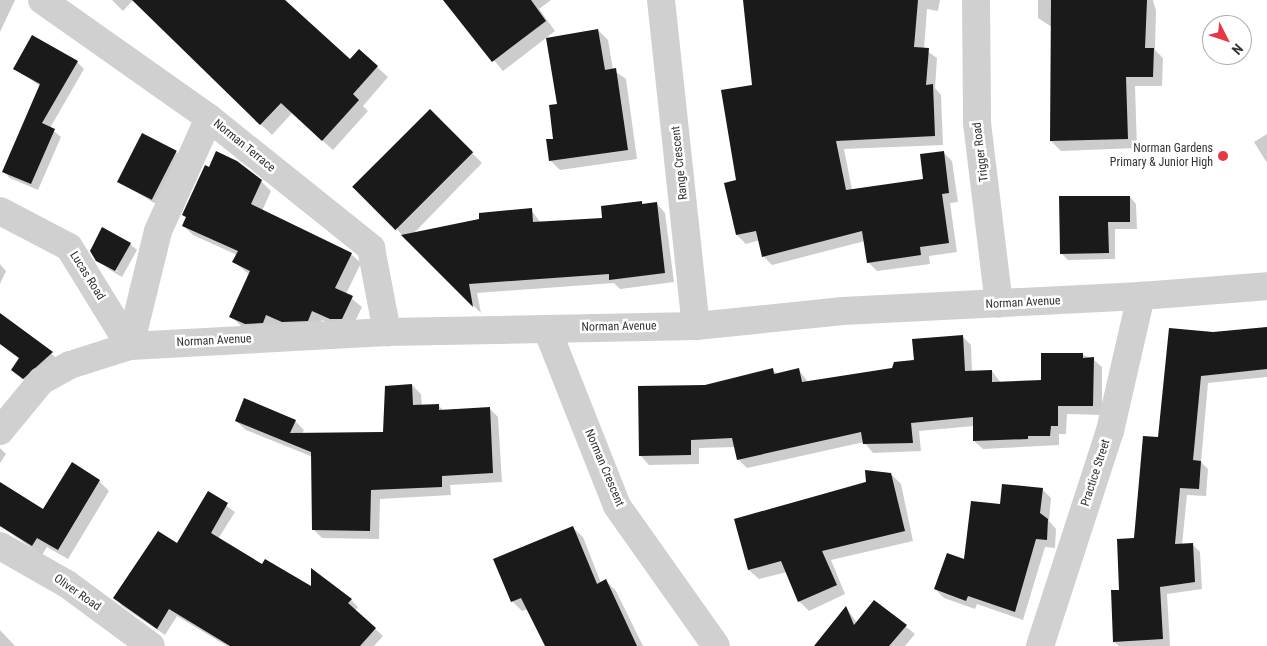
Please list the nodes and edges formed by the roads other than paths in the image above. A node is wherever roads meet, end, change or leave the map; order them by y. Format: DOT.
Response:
graph roads {
  1 [pos="42,0"];
  2 [pos="661,0"];
  3 [pos="976,0"];
  4 [pos="209,118"];
  5 [pos="0,211"];
  6 [pos="1267,286"];
  7 [pos="1141,296"];
  8 [pos="999,304"];
  9 [pos="696,326"];
  10 [pos="547,328"];
  11 [pos="387,332"];
  12 [pos="130,346"];
  13 [pos="0,431"];
  14 [pos="0,546"];
  15 [pos="144,644"];
  16 [pos="716,646"];
  17 [pos="1040,646"];
  1 -- 4 [label="street, Norman Terrace"];
  2 -- 9 [label="street, Range Crescent"];
  3 -- 8 [label="street, Trigger Road"];
  4 -- 11 [label="street, Norman Terrace"];
  4 -- 12 [label="street"];
  5 -- 12 [label="street, Lucas Road"];
  6 -- 7 [label="street, Norman Avenue"];
  7 -- 8 [label="street, Norman Avenue"];
  7 -- 17 [label="street, Practice Street"];
  8 -- 9 [label="street, Norman Avenue"];
  9 -- 10 [label="street, Norman Avenue"];
  10 -- 11 [label="street, Norman Avenue"];
  10 -- 16 [label="street, Norman Crescent"];
  11 -- 12 [label="street, Norman Avenue"];
  12 -- 13 [label="street, Norman Avenue"];
  14 -- 15 [label="street, Oliver Road"];
}
